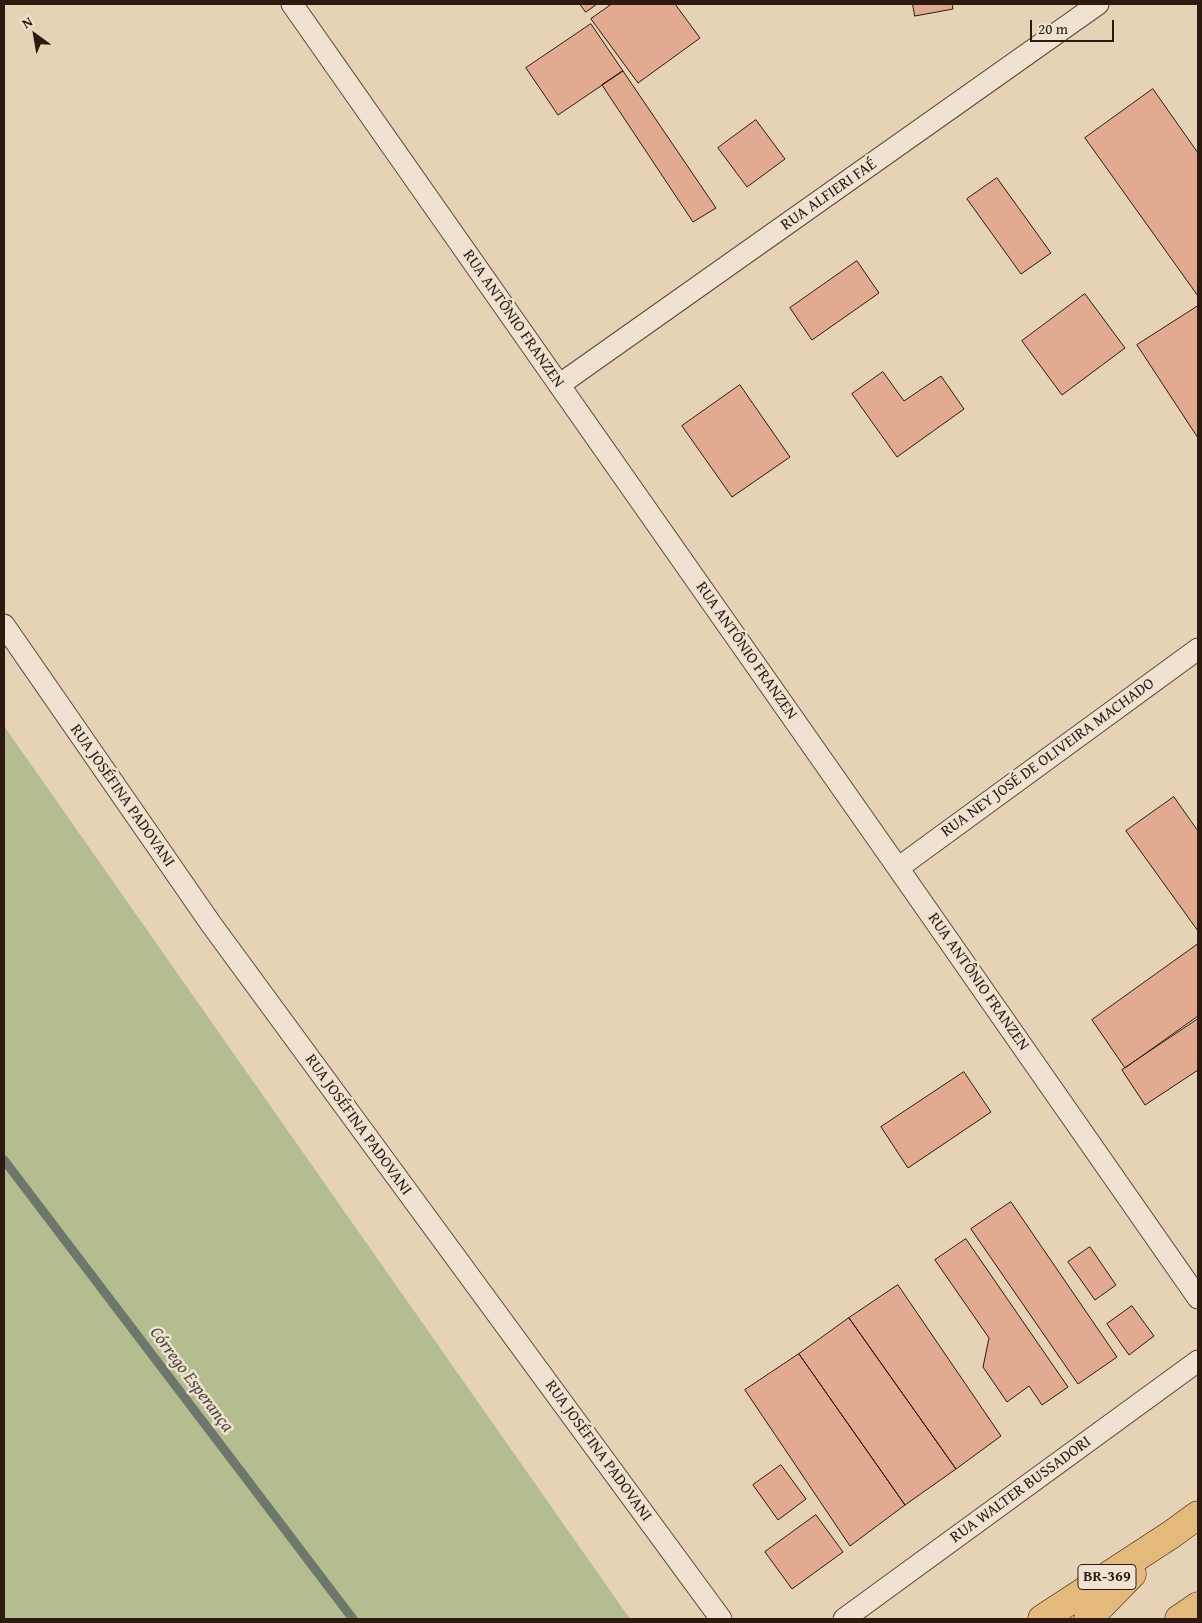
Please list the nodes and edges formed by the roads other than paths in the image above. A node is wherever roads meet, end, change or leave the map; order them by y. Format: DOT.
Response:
graph roads {
  1 [pos="292,4"];
  2 [pos="1098,4"];
  3 [pos="560,385"];
  4 [pos="4,625"];
  5 [pos="1198,649"];
  6 [pos="898,868"];
  7 [pos="1198,1298"];
  8 [pos="1198,1361"];
  9 [pos="1198,1515"];
  10 [pos="1172,1534"];
  11 [pos="1198,1606"];
  12 [pos="721,1619"];
  13 [pos="844,1619"];
  14 [pos="1042,1619"];
  15 [pos="1088,1619"];
  16 [pos="1179,1619"];
  1 -- 3 [label="street, RUA ANTÔNIO FRANZEN"];
  2 -- 3 [label="street, RUA ALFIERI FAÉ"];
  3 -- 6 [label="street, RUA ANTÔNIO FRANZEN"];
  4 -- 12 [label="street, RUA JOSÉFINA PADOVANI"];
  5 -- 6 [label="street, RUA NEY JOSÉ DE OLIVEIRA MACHADO"];
  6 -- 7 [label="street, RUA ANTÔNIO FRANZEN"];
  8 -- 13 [label="street, RUA WALTER BUSSADORI"];
  9 -- 10 [label="highway, BR-369"];
  10 -- 14 [label="highway, BR-369"];
  10 -- 15 [label="highway"];
  11 -- 16 [label="highway"];
}
